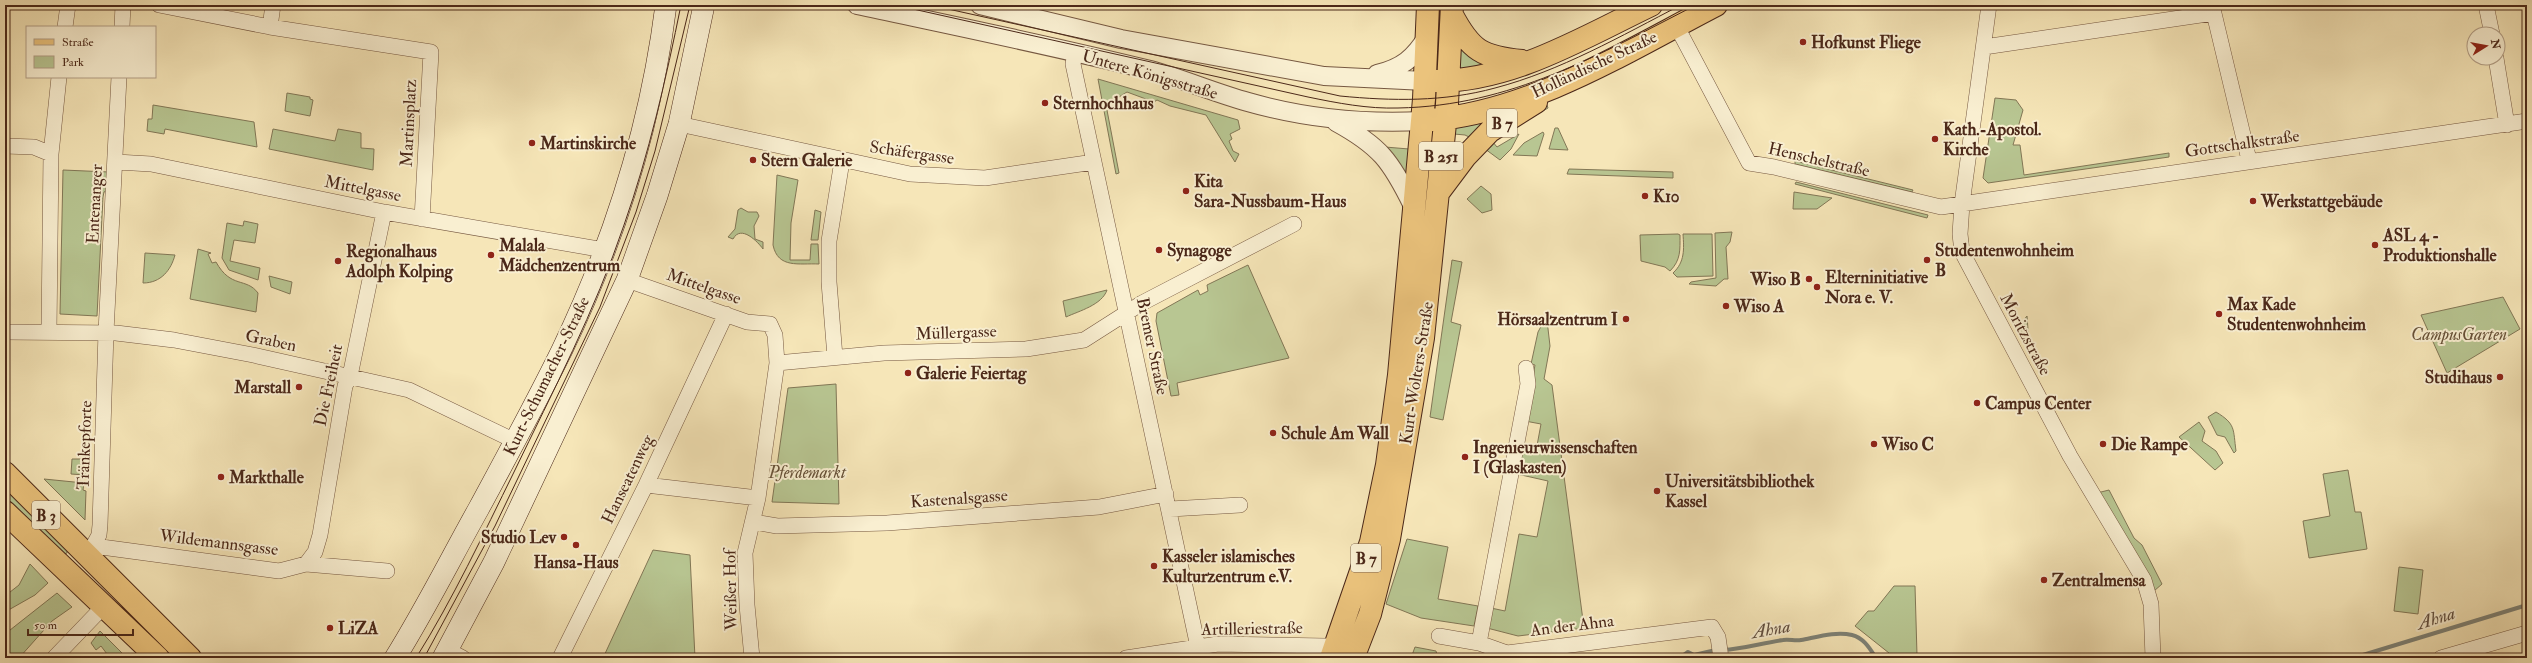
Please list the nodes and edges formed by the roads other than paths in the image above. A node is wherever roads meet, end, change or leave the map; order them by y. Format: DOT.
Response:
graph roads {
  1 [pos="68,5"];
  2 [pos="123,5"];
  3 [pos="159,5"];
  4 [pos="273,5"];
  5 [pos="666,5"];
  6 [pos="704,5"];
  7 [pos="857,5"];
  8 [pos="980,5"];
  9 [pos="1428,5"];
  10 [pos="1652,5"];
  11 [pos="1716,5"];
  12 [pos="1989,5"];
  13 [pos="2486,5"];
  14 [pos="2213,9"];
  15 [pos="1452,10"];
  16 [pos="1676,25"];
  17 [pos="65,26"];
  18 [pos="122,26"];
  19 [pos="2490,26"];
  20 [pos="270,28"];
  21 [pos="1427,37"];
  22 [pos="1984,47"];
  23 [pos="1075,53"];
  24 [pos="1530,61"];
  25 [pos="2497,66"];
  26 [pos="59,78"];
  27 [pos="119,78"];
  28 [pos="1365,78"];
  29 [pos="1425,81"];
  30 [pos="1448,81"];
  31 [pos="1559,85"];
  32 [pos="1330,118"];
  33 [pos="1445,119"];
  34 [pos="1422,121"];
  35 [pos="2527,122"];
  36 [pos="680,124"];
  37 [pos="2507,125"];
  38 [pos="5,146"];
  39 [pos="51,154"];
  40 [pos="2249,160"];
  41 [pos="842,161"];
  42 [pos="116,162"];
  43 [pos="1094,162"];
  44 [pos="1438,193"];
  45 [pos="1962,204"];
  46 [pos="1413,206"];
  47 [pos="384,212"];
  48 [pos="422,219"];
  49 [pos="1294,224"];
  50 [pos="604,250"];
  51 [pos="627,280"];
  52 [pos="1127,313"];
  53 [pos="726,314"];
  54 [pos="49,331"];
  55 [pos="5,332"];
  56 [pos="106,332"];
  57 [pos="835,357"];
  58 [pos="777,363"];
  59 [pos="1526,368"];
  60 [pos="350,376"];
  61 [pos="516,441"];
  62 [pos="5,473"];
  63 [pos="646,485"];
  64 [pos="1166,494"];
  65 [pos="758,498"];
  66 [pos="1240,505"];
  67 [pos="1170,509"];
  68 [pos="5,512"];
  69 [pos="754,522"];
  70 [pos="91,551"];
  71 [pos="306,564"];
  72 [pos="62,566"];
  73 [pos="387,571"];
  74 [pos="103,607"];
  75 [pos="2527,633"];
  76 [pos="1439,636"];
  77 [pos="1479,643"];
  78 [pos="1198,647"];
  79 [pos="452,655"];
  80 [pos="1343,655"];
  81 [pos="1507,655"];
  82 [pos="54,658"];
  83 [pos="158,658"];
  84 [pos="190,658"];
  85 [pos="395,658"];
  86 [pos="560,658"];
  87 [pos="752,658"];
  88 [pos="1126,658"];
  89 [pos="1721,658"];
  90 [pos="2153,658"];
  91 [pos="2441,658"];
  1 -- 17 [label="street"];
  2 -- 18 [label="street"];
  3 -- 20 [label="street"];
  4 -- 20 [label="street"];
  5 -- 50 [label="main road, Kurt-Schumacher-Straße"];
  6 -- 36 [label="main road, Kurt-Schumacher-Straße"];
  7 -- 23 [label="street, Untere Königsstraße"];
  8 -- 28 [label="street, Untere Königsstraße"];
  9 -- 21 [label="main road"];
  10 -- 24 [label="main road, Holländische Straße"];
  11 -- 16 [label="main road, Holländische Straße / B 7"];
  12 -- 22 [label="street, Moritzstraße"];
  13 -- 19 [label="street"];
  14 -- 22 [label="street"];
  14 -- 40 [label="street"];
  15 -- 24 [label="main road"];
  15 -- 30 [label="main road, B 251"];
  16 -- 31 [label="main road, Holländische Straße / B 7"];
  16 -- 45 [label="street, Henschelstraße"];
  20 -- 48 [label="street, Martinsplatz"];
  21 -- 28 [label="street"];
  21 -- 29 [label="main road"];
  22 -- 45 [label="street, Moritzstraße"];
  23 -- 32 [label="street, Untere Königsstraße"];
  23 -- 43 [label="street, Bremer Straße"];
  24 -- 30 [label="main road, Holländische Straße"];
  25 -- 37 [label="street"];
  26 -- 39 [label="street"];
  27 -- 42 [label="street, Entenanger"];
  28 -- 29 [label="street, Untere Königsstraße"];
  29 -- 30 [label="main road, Holländische Straße"];
  29 -- 34 [label="main road, B 7"];
  30 -- 33 [label="main road, Kurt-Wolters-Straße / B 251"];
  31 -- 33 [label="main road, Holländische Straße"];
  31 -- 44 [label="main road, B 7"];
  32 -- 34 [label="street, Untere Königsstraße"];
  32 -- 46 [label="street"];
  33 -- 34 [label="main road, Untere Königsstraße"];
  33 -- 44 [label="main road, Kurt-Wolters-Straße / B 251"];
  34 -- 46 [label="main road, Kurt-Wolters-Straße / B 7"];
  35 -- 37 [label="street, Gottschalkstraße"];
  36 -- 41 [label="street, Schäfergasse"];
  36 -- 51 [label="main road, Kurt-Schumacher-Straße"];
  37 -- 40 [label="street, Gottschalkstraße"];
  38 -- 39 [label="street"];
  39 -- 54 [label="street"];
  40 -- 45 [label="street, Gottschalkstraße"];
  41 -- 43 [label="street, Schäfergasse"];
  41 -- 57 [label="street"];
  42 -- 47 [label="street, Mittelgasse"];
  42 -- 56 [label="street, Entenanger"];
  43 -- 52 [label="street, Bremer Straße"];
  44 -- 80 [label="main road, Kurt-Wolters-Straße / B 7"];
  45 -- 90 [label="street, Moritzstraße"];
  46 -- 80 [label="main road, Kurt-Wolters-Straße / B 7"];
  47 -- 48 [label="street, Mittelgasse"];
  47 -- 60 [label="street, Die Freiheit"];
  48 -- 50 [label="street, Mittelgasse"];
  49 -- 52 [label="street, Müllergasse"];
  50 -- 61 [label="main road, Kurt-Schumacher-Straße"];
  51 -- 53 [label="street, Mittelgasse"];
  51 -- 79 [label="main road, Kurt-Schumacher-Straße"];
  52 -- 57 [label="street, Müllergasse"];
  52 -- 64 [label="street, Bremer Straße"];
  53 -- 58 [label="street, Mittelgasse"];
  53 -- 63 [label="street, Hanseatenweg"];
  54 -- 55 [label="street, Graben"];
  54 -- 56 [label="street, Graben"];
  56 -- 60 [label="street, Graben"];
  56 -- 70 [label="street, Tränkepforte"];
  57 -- 58 [label="street, Müllergasse"];
  58 -- 65 [label="street"];
  59 -- 77 [label="street"];
  60 -- 61 [label="street, Graben"];
  60 -- 71 [label="street, Die Freiheit"];
  61 -- 85 [label="main road, Kurt-Schumacher-Straße"];
  62 -- 70 [label="main road, B 3"];
  63 -- 65 [label="street"];
  63 -- 86 [label="street, Hanseatenweg"];
  64 -- 67 [label="street, Bremer Straße"];
  64 -- 69 [label="street, Kastenalsgasse"];
  65 -- 69 [label="street"];
  66 -- 67 [label="street"];
  67 -- 78 [label="street, Bremer Straße"];
  68 -- 72 [label="main road, B 3"];
  69 -- 87 [label="street, Weißer Hof"];
  70 -- 71 [label="street, Wildemannsgasse"];
  70 -- 72 [label="main road"];
  70 -- 84 [label="main road, B 3"];
  71 -- 73 [label="street, Wildemannsgasse"];
  72 -- 74 [label="main road, B 3"];
  74 -- 82 [label="street"];
  74 -- 83 [label="main road, B 3"];
  75 -- 91 [label="street"];
  76 -- 77 [label="street, An der Ahna"];
  77 -- 81 [label="street, An der Ahna"];
  78 -- 80 [label="street, Artilleriestraße"];
  78 -- 88 [label="street, Artilleriestraße"];
  81 -- 89 [label="street, An der Ahna"];
}
